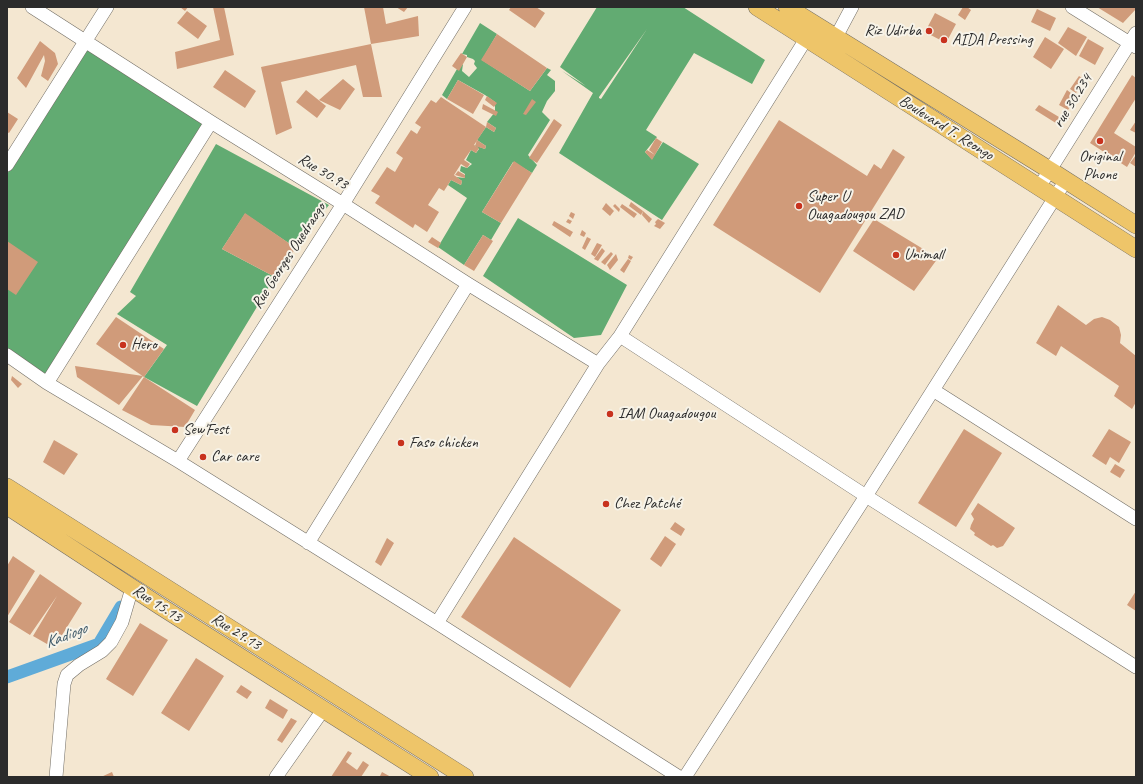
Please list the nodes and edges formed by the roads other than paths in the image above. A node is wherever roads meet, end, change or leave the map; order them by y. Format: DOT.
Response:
graph roads {
  1 [pos="32,7"];
  2 [pos="107,7"];
  3 [pos="465,7"];
  4 [pos="757,7"];
  5 [pos="787,7"];
  6 [pos="852,7"];
  7 [pos="1072,7"];
  8 [pos="836,37"];
  9 [pos="806,39"];
  10 [pos="86,41"];
  11 [pos="1134,41"];
  12 [pos="211,122"];
  13 [pos="7,165"];
  14 [pos="1050,170"];
  15 [pos="1066,180"];
  16 [pos="1039,186"];
  17 [pos="1054,197"];
  18 [pos="343,204"];
  19 [pos="1136,225"];
  20 [pos="1136,249"];
  21 [pos="468,284"];
  22 [pos="620,336"];
  23 [pos="7,355"];
  24 [pos="598,364"];
  25 [pos="47,383"];
  26 [pos="933,390"];
  27 [pos="178,461"];
  28 [pos="7,487"];
  29 [pos="866,496"];
  30 [pos="7,506"];
  31 [pos="1136,519"];
  32 [pos="308,543"];
  33 [pos="132,588"];
  34 [pos="437,623"];
  35 [pos="1136,667"];
  36 [pos="323,710"];
  37 [pos="56,777"];
  38 [pos="276,777"];
  39 [pos="430,777"];
  40 [pos="465,777"];
  41 [pos="679,777"];
  42 [pos="684,777"];
  1 -- 10 [label="street, Rue 30.93"];
  2 -- 10 [label="street"];
  3 -- 18 [label="street, Rue Georges Ouedraogo"];
  4 -- 9 [label="main road, Boulevard T. Reongo"];
  5 -- 8 [label="main road, Boulevard T. Reongo"];
  6 -- 8 [label="street"];
  7 -- 11 [label="street"];
  8 -- 14 [label="main road, Boulevard T. Reongo"];
  9 -- 16 [label="main road, Boulevard T. Reongo"];
  9 -- 22 [label="street"];
  10 -- 12 [label="street, Rue 30.93"];
  10 -- 13 [label="street"];
  11 -- 14 [label="street, rue 30.234"];
  12 -- 18 [label="street, Rue 30.93"];
  12 -- 25 [label="street"];
  14 -- 15 [label="main road, Boulevard T. Reongo"];
  14 -- 16 [label="street, rue 30.234"];
  15 -- 17 [label="street"];
  15 -- 19 [label="main road, Boulevard T. Reongo"];
  16 -- 17 [label="main road, Boulevard T. Reongo"];
  17 -- 20 [label="main road, Boulevard T. Reongo"];
  17 -- 26 [label="street"];
  18 -- 21 [label="street, Rue 30.93"];
  18 -- 27 [label="street, Rue Georges Ouedraogo"];
  21 -- 24 [label="street, Rue 30.93"];
  21 -- 32 [label="street"];
  22 -- 24 [label="street"];
  22 -- 29 [label="street"];
  23 -- 25 [label="street"];
  24 -- 34 [label="street"];
  25 -- 27 [label="street"];
  26 -- 29 [label="street"];
  26 -- 31 [label="street"];
  27 -- 32 [label="street"];
  28 -- 40 [label="main road, Rue 29.13"];
  29 -- 35 [label="street"];
  29 -- 42 [label="street"];
  30 -- 33 [label="main road, Rue 15.13"];
  32 -- 34 [label="street"];
  33 -- 36 [label="main road, Rue 15.13"];
  33 -- 37 [label="street"];
  34 -- 41 [label="street"];
  36 -- 38 [label="street"];
  36 -- 39 [label="main road, Rue 15.13"];
}
